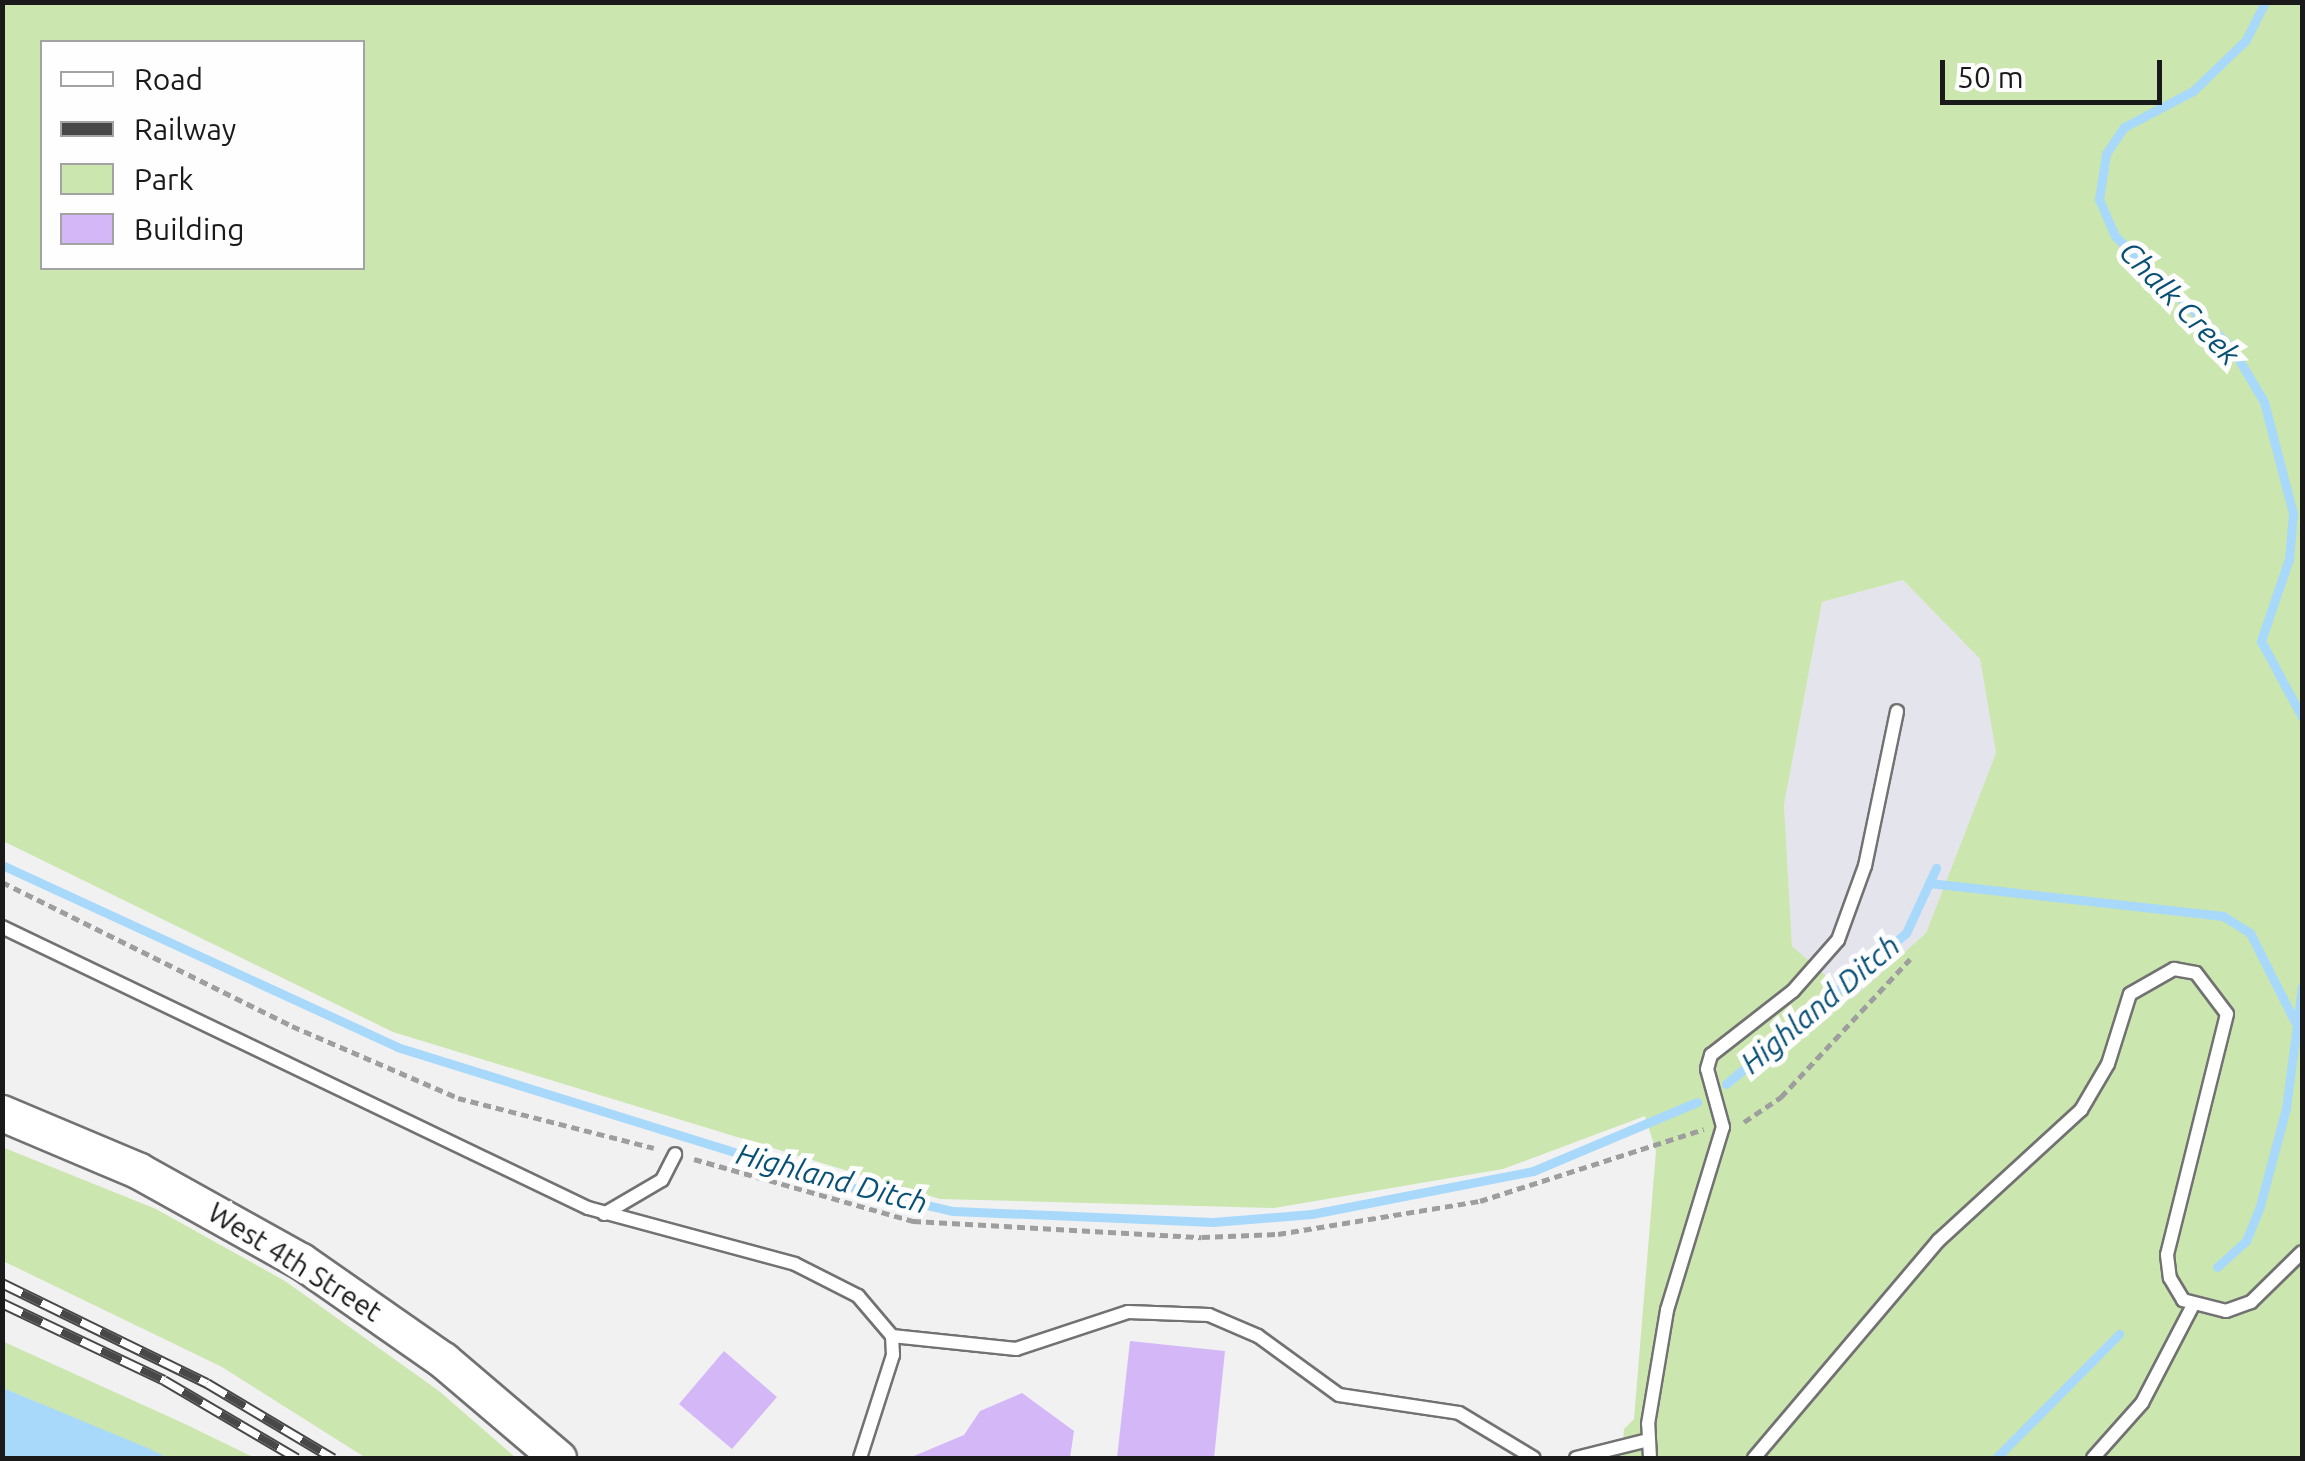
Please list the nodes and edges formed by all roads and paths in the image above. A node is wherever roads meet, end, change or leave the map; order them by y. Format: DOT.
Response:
graph roads {
  1 [pos="1897,711"];
  2 [pos="2,882"];
  3 [pos="2,927"];
  4 [pos="1910,958"];
  5 [pos="2,1113"];
  6 [pos="1723,1127"];
  7 [pos="675,1154"];
  8 [pos="604,1214"];
  9 [pos="2302,1252"];
  10 [pos="2194,1305"];
  11 [pos="892,1336"];
  12 [pos="1648,1440"];
  13 [pos="558,1458"];
  14 [pos="860,1458"];
  15 [pos="1534,1458"];
  16 [pos="1576,1458"];
  17 [pos="1650,1458"];
  18 [pos="1754,1458"];
  19 [pos="2093,1458"];
  1 -- 6 [label="lane"];
  2 -- 7 [label="path"];
  3 -- 8 [label="lane"];
  4 -- 6 [label="path"];
  5 -- 13 [label="main road, West 4th Street"];
  6 -- 7 [label="path"];
  6 -- 12 [label="lane"];
  7 -- 8 [label="lane"];
  8 -- 11 [label="lane"];
  9 -- 10 [label="lane"];
  10 -- 18 [label="lane"];
  10 -- 19 [label="lane"];
  11 -- 14 [label="lane"];
  11 -- 15 [label="lane"];
  12 -- 16 [label="lane"];
  12 -- 17 [label="lane"];
}
